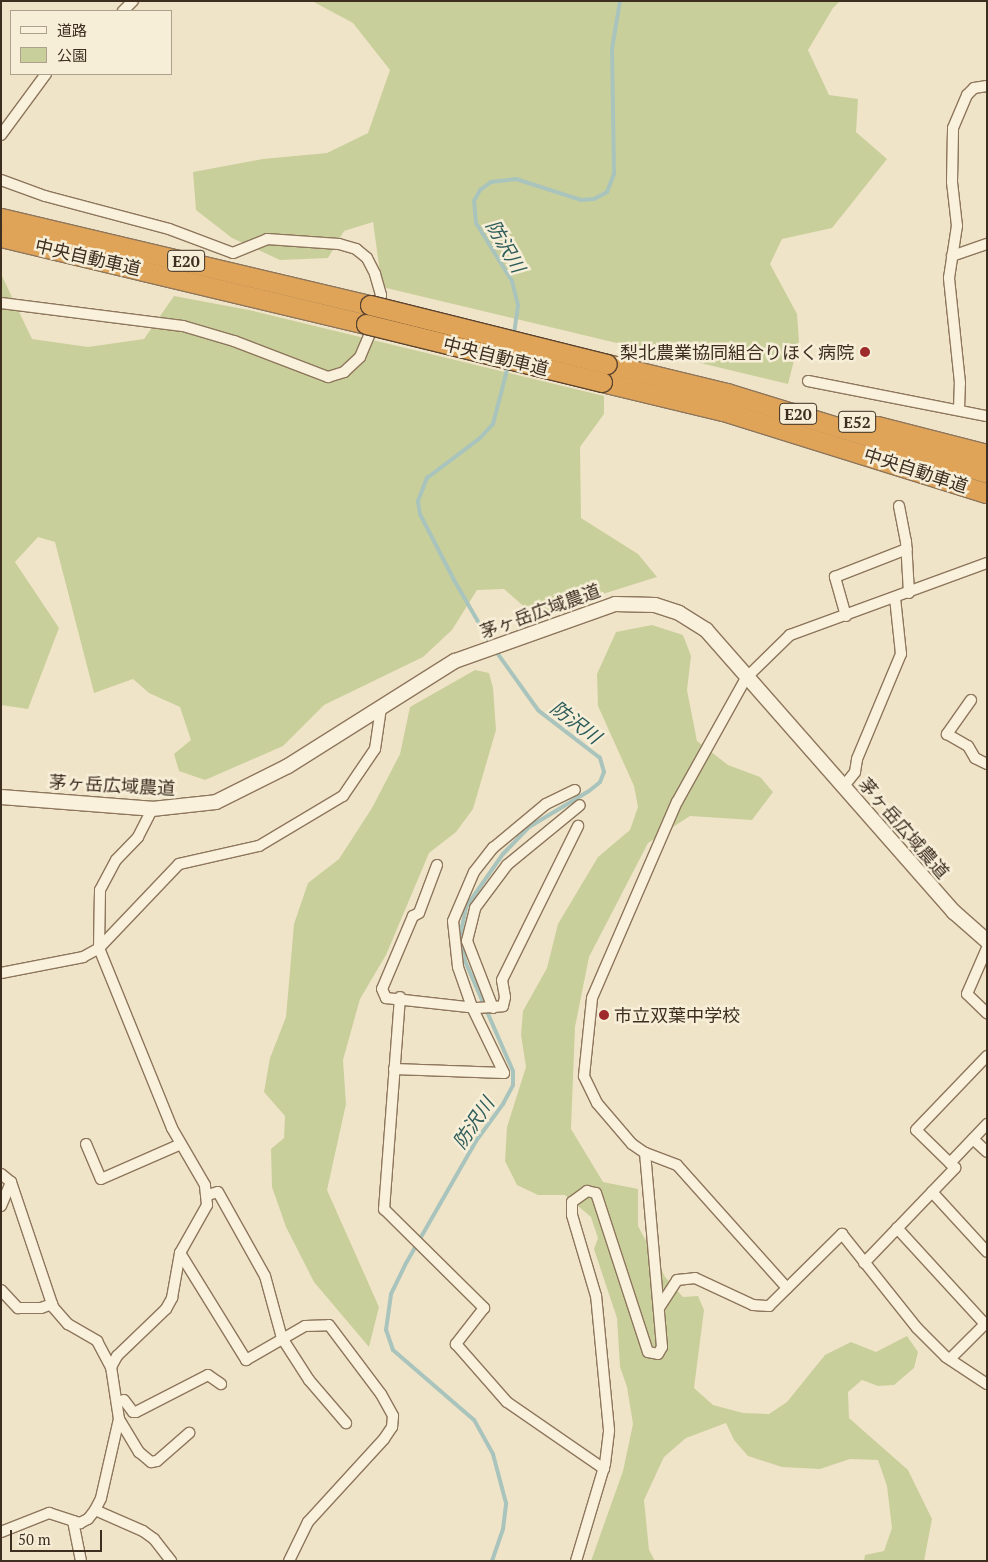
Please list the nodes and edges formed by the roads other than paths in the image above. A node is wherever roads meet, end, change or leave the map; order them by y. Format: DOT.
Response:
graph roads {
  1 [pos="133,1"];
  2 [pos="123,10"];
  3 [pos="45,75"];
  4 [pos="987,86"];
  5 [pos="1,135"];
  6 [pos="1,180"];
  7 [pos="1,218"];
  8 [pos="1,237"];
  9 [pos="987,244"];
  10 [pos="952,256"];
  11 [pos="1,303"];
  12 [pos="605,373"];
  13 [pos="808,381"];
  14 [pos="727,393"];
  15 [pos="959,409"];
  16 [pos="987,416"];
  17 [pos="987,454"];
  18 [pos="987,473"];
  19 [pos="932,474"];
  20 [pos="987,493"];
  21 [pos="987,498"];
  22 [pos="899,506"];
  23 [pos="907,549"];
  24 [pos="987,563"];
  25 [pos="909,593"];
  26 [pos="895,598"];
  27 [pos="846,616"];
  28 [pos="746,678"];
  29 [pos="970,700"];
  30 [pos="381,708"];
  31 [pos="987,764"];
  32 [pos="843,787"];
  33 [pos="575,790"];
  34 [pos="1,797"];
  35 [pos="580,805"];
  36 [pos="152,809"];
  37 [pos="578,826"];
  38 [pos="437,865"];
  39 [pos="986,939"];
  40 [pos="99,948"];
  41 [pos="1,972"];
  42 [pos="400,997"];
  43 [pos="474,1008"];
  44 [pos="492,1008"];
  45 [pos="987,1013"];
  46 [pos="987,1056"];
  47 [pos="394,1069"];
  48 [pos="987,1124"];
  49 [pos="973,1139"];
  50 [pos="86,1144"];
  51 [pos="181,1144"];
  52 [pos="987,1152"];
  53 [pos="645,1153"];
  54 [pos="950,1163"];
  55 [pos="1,1174"];
  56 [pos="11,1182"];
  57 [pos="932,1192"];
  58 [pos="208,1195"];
  59 [pos="1,1206"];
  60 [pos="898,1228"];
  61 [pos="987,1252"];
  62 [pos="180,1253"];
  63 [pos="864,1263"];
  64 [pos="787,1288"];
  65 [pos="1,1290"];
  66 [pos="52,1304"];
  67 [pos="658,1310"];
  68 [pos="986,1323"];
  69 [pos="282,1338"];
  70 [pos="950,1359"];
  71 [pos="111,1367"];
  72 [pos="221,1384"];
  73 [pos="987,1384"];
  74 [pos="118,1402"];
  75 [pos="118,1419"];
  76 [pos="346,1423"];
  77 [pos="189,1432"];
  78 [pos="604,1469"];
  79 [pos="94,1510"];
  80 [pos="73,1521"];
  81 [pos="1,1532"];
  82 [pos="81,1561"];
  83 [pos="171,1561"];
  84 [pos="289,1561"];
  85 [pos="576,1561"];
  1 -- 2 [label="street"];
  3 -- 5 [label="street"];
  4 -- 10 [label="street"];
  6 -- 11 [label="street"];
  7 -- 12 [label="highway, 中央自動車道 / E20, bridge"];
  8 -- 12 [label="highway, 中央自動車道 / E20, bridge"];
  9 -- 10 [label="street"];
  10 -- 15 [label="street"];
  12 -- 14 [label="highway, 中央自動車道 / E20"];
  12 -- 19 [label="highway, 中央自動車道 / E20"];
  13 -- 15 [label="street"];
  14 -- 17 [label="highway, E52"];
  14 -- 18 [label="highway, 中央自動車道 / E20"];
  15 -- 16 [label="street"];
  19 -- 20 [label="highway, 中央自動車道 / E20"];
  19 -- 21 [label="highway"];
  22 -- 23 [label="street"];
  23 -- 25 [label="street"];
  23 -- 27 [label="street"];
  24 -- 25 [label="street"];
  25 -- 26 [label="street"];
  26 -- 27 [label="street"];
  26 -- 32 [label="street"];
  27 -- 28 [label="street"];
  28 -- 30 [label="street, 茅ヶ岳広域農道"];
  28 -- 32 [label="street, 茅ヶ岳広域農道"];
  28 -- 53 [label="street"];
  29 -- 31 [label="street"];
  30 -- 36 [label="street, 茅ヶ岳広域農道"];
  30 -- 40 [label="street"];
  32 -- 39 [label="street, 茅ヶ岳広域農道"];
  33 -- 43 [label="street"];
  34 -- 36 [label="street, 茅ヶ岳広域農道"];
  35 -- 44 [label="street"];
  36 -- 40 [label="street"];
  37 -- 44 [label="street"];
  38 -- 42 [label="street"];
  39 -- 45 [label="street"];
  40 -- 41 [label="street"];
  40 -- 51 [label="street"];
  42 -- 43 [label="street"];
  42 -- 47 [label="street"];
  43 -- 44 [label="street"];
  43 -- 47 [label="street"];
  46 -- 54 [label="street"];
  47 -- 78 [label="street"];
  48 -- 49 [label="street"];
  49 -- 52 [label="street"];
  49 -- 54 [label="street"];
  50 -- 51 [label="street"];
  51 -- 58 [label="street"];
  53 -- 64 [label="street"];
  53 -- 67 [label="street"];
  54 -- 57 [label="street"];
  55 -- 56 [label="street"];
  56 -- 59 [label="street"];
  56 -- 66 [label="street"];
  57 -- 60 [label="street"];
  57 -- 61 [label="street"];
  58 -- 62 [label="street"];
  58 -- 69 [label="street"];
  60 -- 63 [label="street"];
  60 -- 68 [label="street"];
  62 -- 69 [label="street"];
  62 -- 71 [label="street"];
  63 -- 64 [label="street"];
  63 -- 70 [label="street"];
  64 -- 67 [label="street"];
  65 -- 66 [label="street"];
  66 -- 71 [label="street"];
  67 -- 78 [label="street"];
  68 -- 70 [label="street"];
  69 -- 76 [label="street"];
  69 -- 84 [label="street"];
  70 -- 73 [label="street"];
  71 -- 74 [label="street"];
  72 -- 74 [label="street"];
  74 -- 75 [label="street"];
  75 -- 77 [label="street"];
  75 -- 79 [label="street"];
  78 -- 85 [label="street"];
  79 -- 80 [label="street"];
  79 -- 83 [label="street"];
  80 -- 81 [label="street"];
  80 -- 82 [label="street"];
}
